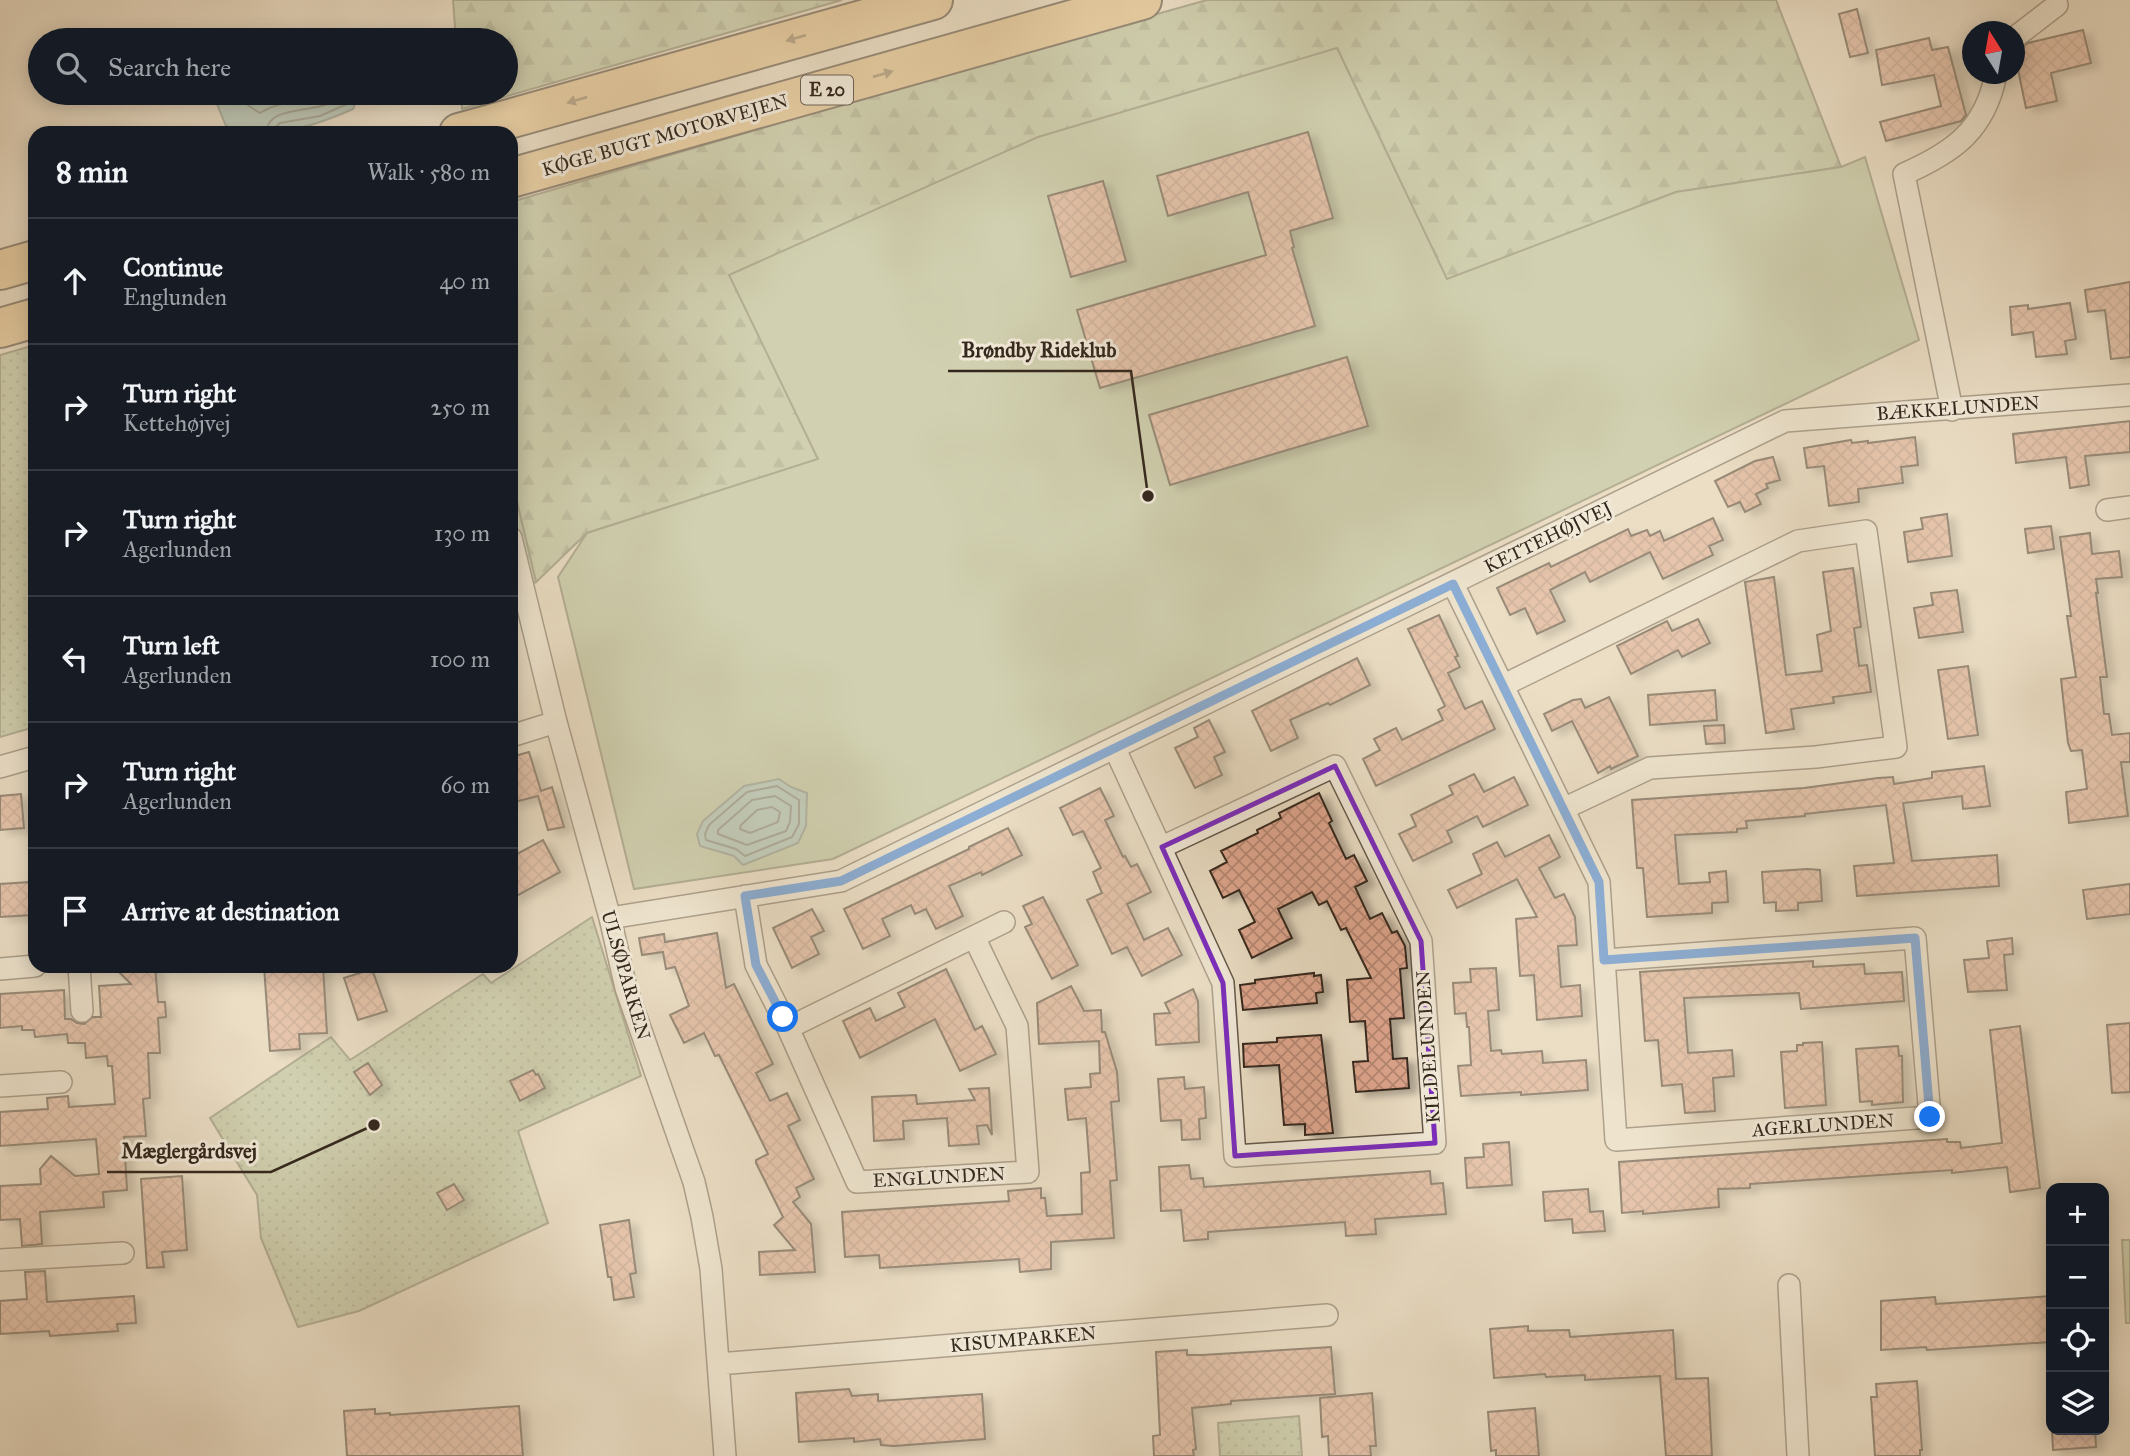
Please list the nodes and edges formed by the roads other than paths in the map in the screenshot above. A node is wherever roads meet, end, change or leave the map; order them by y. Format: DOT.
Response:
graph roads {
  1 [pos="933,0"];
  2 [pos="1142,0"];
  3 [pos="2057,5"];
  4 [pos="2025,30"];
  5 [pos="1993,84"];
  6 [pos="484,126"];
  7 [pos="518,176"];
  8 [pos="28,262"];
  9 [pos="0,270"];
  10 [pos="28,320"];
  11 [pos="0,328"];
  12 [pos="2130,395"];
  13 [pos="1952,410"];
  14 [pos="1785,421"];
  15 [pos="2130,507"];
  16 [pos="2107,510"];
  17 [pos="518,567"];
  18 [pos="1453,584"];
  19 [pos="1504,685"];
  20 [pos="556,722"];
  21 [pos="518,734"];
  22 [pos="1115,749"];
  23 [pos="28,759"];
  24 [pos="0,767"];
  25 [pos="1563,808"];
  26 [pos="1162,847"];
  27 [pos="745,896"];
  28 [pos="610,918"];
  29 [pos="1004,922"];
  30 [pos="974,937"];
  31 [pos="1604,960"];
  32 [pos="28,967"];
  33 [pos="0,969"];
  34 [pos="79,973"];
  35 [pos="82,1011"];
  36 [pos="788,1028"];
  37 [pos="61,1082"];
  38 [pos="0,1086"];
  39 [pos="123,1253"];
  40 [pos="0,1260"];
  41 [pos="1788,1284"];
  42 [pos="1327,1315"];
  43 [pos="718,1364"];
  44 [pos="725,1456"];
  45 [pos="1798,1456"];
  1 -- 6 [label="highway, one-way"];
  7 -- 2 [label="highway, KØGE BUGT MOTORVEJEN / E 20, one-way"];
  3 -- 4 [label="street"];
  5 -- 13 [label="street"];
  8 -- 9 [label="highway"];
  10 -- 11 [label="highway"];
  12 -- 13 [label="street, BÆKKELUNDEN"];
  13 -- 14 [label="street, BÆKKELUNDEN"];
  14 -- 18 [label="street, KETTEHØJVEJ"];
  15 -- 16 [label="street"];
  17 -- 20 [label="street, ULSØPARKEN"];
  18 -- 19 [label="street, AGERLUNDEN"];
  18 -- 22 [label="street, KETTEHØJVEJ"];
  19 -- 25 [label="street, AGERLUNDEN"];
  19 -- 25 [label="street"];
  20 -- 21 [label="street"];
  20 -- 28 [label="street, ULSØPARKEN"];
  22 -- 26 [label="street, KILDELUNDEN"];
  22 -- 27 [label="street, KETTEHØJVEJ"];
  23 -- 24 [label="street"];
  25 -- 31 [label="street, AGERLUNDEN"];
  26 -- 26 [label="street, KILDELUNDEN"];
  27 -- 28 [label="street, KETTEHØJVEJ"];
  27 -- 36 [label="street, ENGLUNDEN"];
  28 -- 43 [label="street, ULSØPARKEN"];
  29 -- 30 [label="street"];
  30 -- 36 [label="street"];
  30 -- 36 [label="street, ENGLUNDEN"];
  31 -- 31 [label="street, AGERLUNDEN"];
  32 -- 33 [label="street"];
  34 -- 35 [label="street"];
  37 -- 38 [label="street"];
  39 -- 40 [label="street"];
  41 -- 45 [label="street"];
  42 -- 43 [label="street, KISUMPARKEN"];
  43 -- 44 [label="street, ULSØPARKEN"];
}
